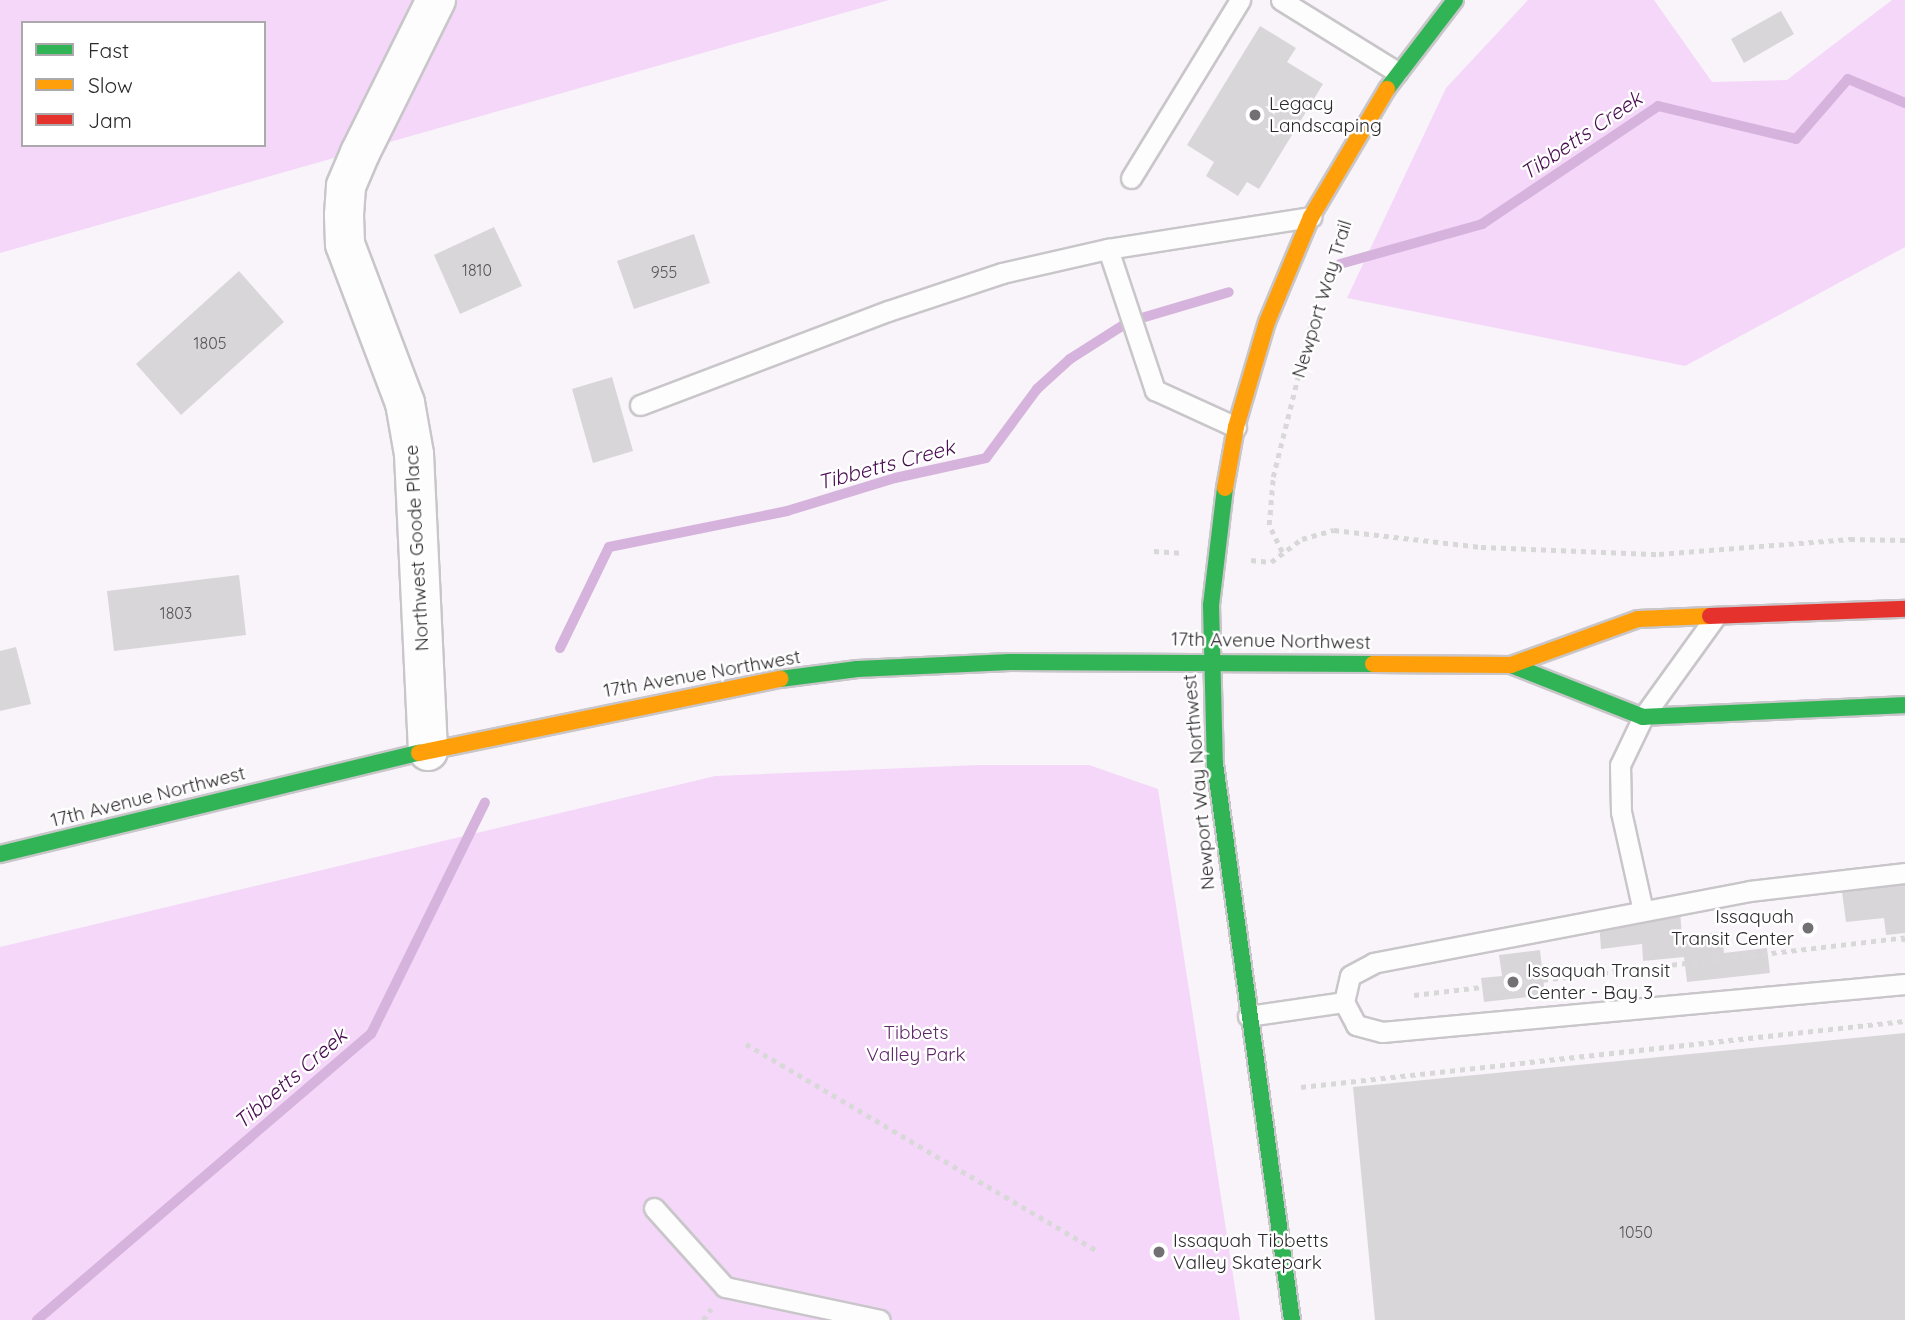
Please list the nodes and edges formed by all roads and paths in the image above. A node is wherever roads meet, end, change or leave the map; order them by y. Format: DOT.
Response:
graph roads {
  1 [pos="436,0"];
  2 [pos="1240,0"];
  3 [pos="1281,0"];
  4 [pos="1455,0"];
  5 [pos="1397,72"];
  6 [pos="1131,178"];
  7 [pos="1311,217"];
  8 [pos="1108,249"];
  9 [pos="1316,308"];
  10 [pos="640,405"];
  11 [pos="1236,427"];
  12 [pos="1905,540"];
  13 [pos="1282,552"];
  14 [pos="1271,562"];
  15 [pos="1905,609"];
  16 [pos="1715,617"];
  17 [pos="1210,661"];
  18 [pos="1511,665"];
  19 [pos="1905,705"];
  20 [pos="1643,717"];
  21 [pos="428,751"];
  22 [pos="0,854"];
  23 [pos="1905,873"];
  24 [pos="1643,911"];
  25 [pos="1905,937"];
  26 [pos="1905,945"];
  27 [pos="1905,984"];
  28 [pos="1414,995"];
  29 [pos="1344,1002"];
  30 [pos="1248,1016"];
  31 [pos="1905,1021"];
  32 [pos="746,1044"];
  33 [pos="1454,1060"];
  34 [pos="1455,1069"];
  35 [pos="1301,1087"];
  36 [pos="654,1209"];
  37 [pos="1096,1250"];
  38 [pos="880,1320"];
  39 [pos="1293,1320"];
  1 -- 21 [label="street, Northwest Goode Place"];
  2 -- 6 [label="lane"];
  3 -- 5 [label="lane"];
  4 -- 5 [label="main road, Newport Way Northwest"];
  5 -- 7 [label="main road, Newport Way Northwest"];
  7 -- 8 [label="lane"];
  7 -- 11 [label="main road, Newport Way Northwest"];
  8 -- 10 [label="lane"];
  8 -- 11 [label="lane"];
  9 -- 13 [label="path, Newport Way Trail"];
  11 -- 17 [label="main road, Newport Way Northwest"];
  12 -- 13 [label="path"];
  13 -- 14 [label="path"];
  15 -- 16 [label="main road, 17th Avenue Northwest"];
  16 -- 18 [label="main road, 17th Avenue Northwest"];
  16 -- 20 [label="lane"];
  17 -- 18 [label="main road, 17th Avenue Northwest"];
  17 -- 21 [label="main road, 17th Avenue Northwest"];
  17 -- 30 [label="main road, Newport Way Northwest"];
  18 -- 20 [label="main road, 17th Avenue Northwest"];
  19 -- 20 [label="main road, 17th Avenue Northwest"];
  20 -- 24 [label="lane"];
  21 -- 22 [label="main road, 17th Avenue Northwest"];
  23 -- 24 [label="lane"];
  24 -- 29 [label="lane"];
  25 -- 26 [label="path"];
  25 -- 28 [label="path"];
  27 -- 29 [label="lane"];
  29 -- 30 [label="lane"];
  30 -- 39 [label="main road, Newport Way Northwest"];
  31 -- 34 [label="path"];
  32 -- 37 [label="path"];
  33 -- 34 [label="path"];
  34 -- 35 [label="path"];
  36 -- 38 [label="lane"];
}
